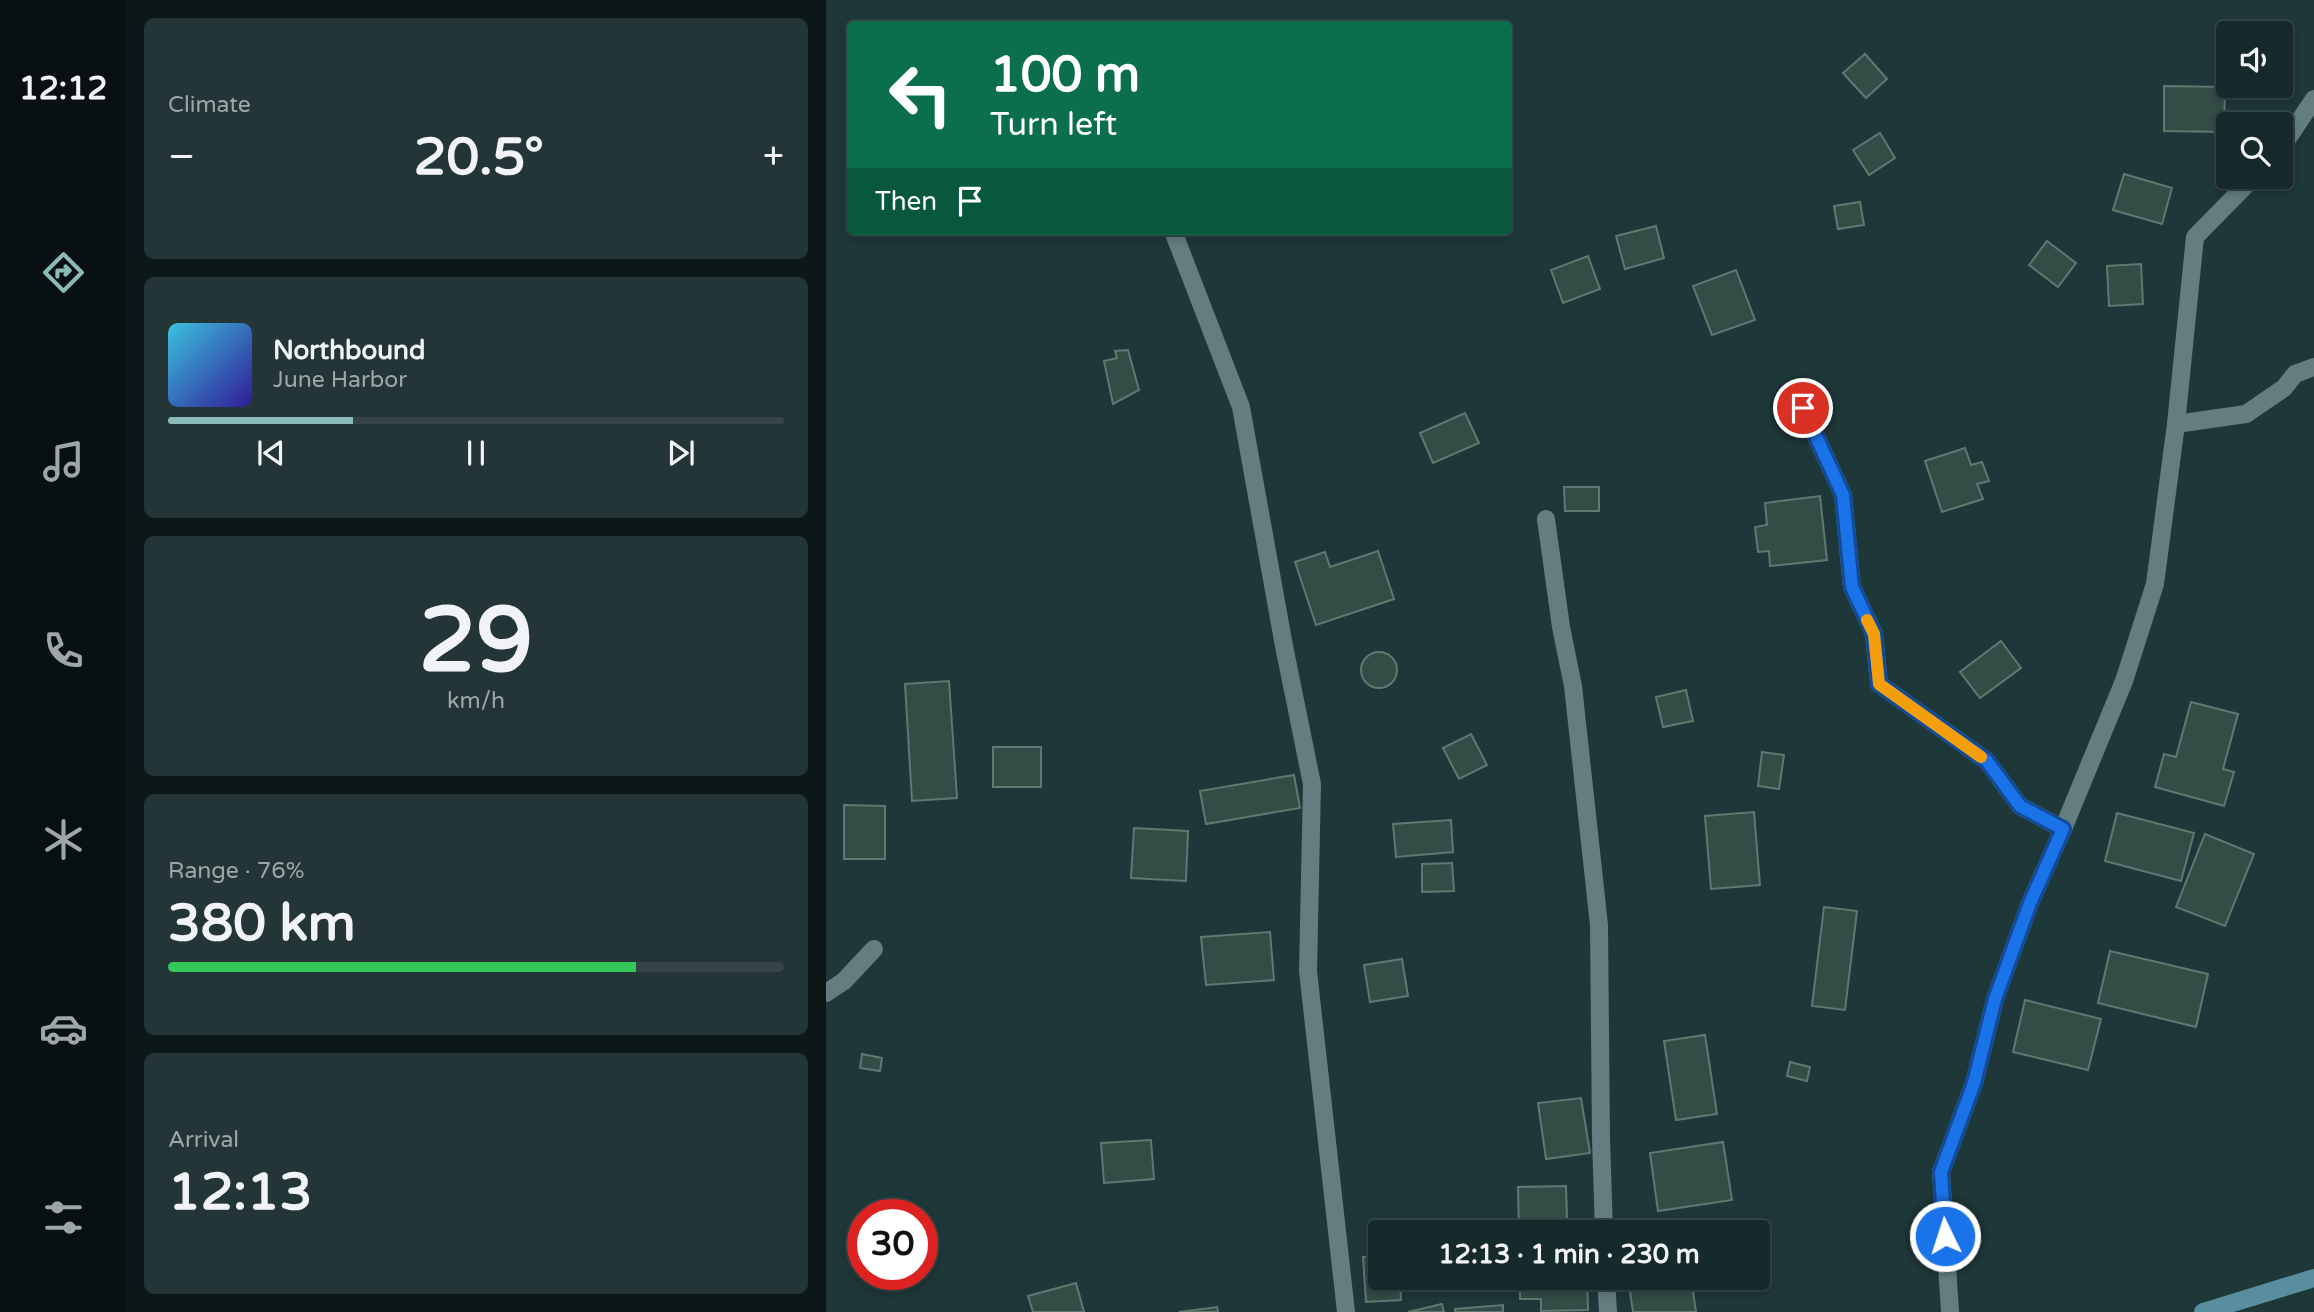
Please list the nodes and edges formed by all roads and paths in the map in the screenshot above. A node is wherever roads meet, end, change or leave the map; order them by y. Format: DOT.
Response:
graph roads {
  1 [pos="2314,99"];
  2 [pos="2293,130"];
  3 [pos="2242,189"];
  4 [pos="1175,235"];
  5 [pos="2314,367"];
  6 [pos="1803,408"];
  7 [pos="2176,424"];
  8 [pos="1546,519"];
  9 [pos="2063,829"];
  10 [pos="874,949"];
  11 [pos="826,993"];
  12 [pos="1604,1220"];
  13 [pos="2314,1278"];
  14 [pos="1607,1290"];
  15 [pos="1346,1312"];
  16 [pos="1608,1312"];
  17 [pos="1950,1312"];
  18 [pos="2203,1312"];
  1 -- 2 [label="street"];
  3 -- 7 [label="street"];
  4 -- 15 [label="street"];
  5 -- 7 [label="street"];
  6 -- 9 [label="street"];
  7 -- 9 [label="street"];
  8 -- 12 [label="street"];
  9 -- 17 [label="street"];
  10 -- 11 [label="street"];
  13 -- 18 [label="main road"];
  14 -- 16 [label="street"];
}
